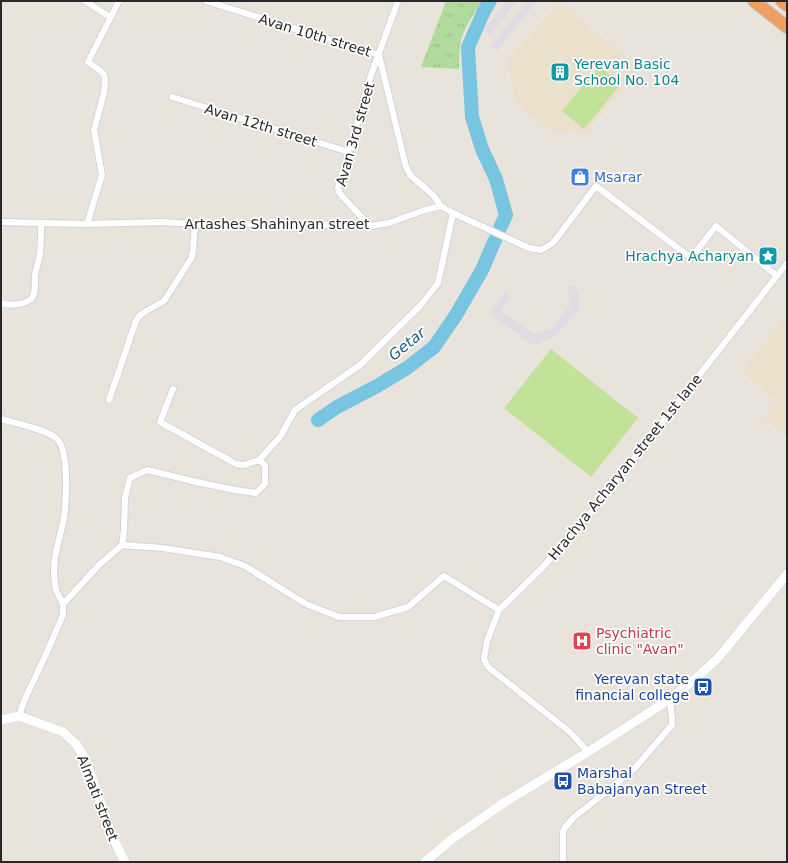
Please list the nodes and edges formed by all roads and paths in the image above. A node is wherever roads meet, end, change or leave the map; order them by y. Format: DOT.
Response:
graph roads {
  1 [pos="85,1"];
  2 [pos="119,1"];
  3 [pos="206,1"];
  4 [pos="398,1"];
  5 [pos="754,1"];
  6 [pos="782,1"];
  7 [pos="787,5"];
  8 [pos="110,17"];
  9 [pos="787,27"];
  10 [pos="379,55"];
  11 [pos="172,97"];
  12 [pos="350,152"];
  13 [pos="441,206"];
  14 [pos="453,213"];
  15 [pos="1,222"];
  16 [pos="41,223"];
  17 [pos="87,224"];
  18 [pos="194,224"];
  19 [pos="370,226"];
  20 [pos="787,263"];
  21 [pos="784,272"];
  22 [pos="777,276"];
  23 [pos="1,303"];
  24 [pos="173,389"];
  25 [pos="109,400"];
  26 [pos="1,419"];
  27 [pos="259,460"];
  28 [pos="122,545"];
  29 [pos="787,574"];
  30 [pos="63,604"];
  31 [pos="499,610"];
  32 [pos="670,700"];
  33 [pos="19,716"];
  34 [pos="1,720"];
  35 [pos="588,752"];
  36 [pos="125,862"];
  37 [pos="425,862"];
  38 [pos="563,862"];
  1 -- 8 [label="street"];
  2 -- 8 [label="street"];
  3 -- 10 [label="street, Avan 10th street"];
  4 -- 10 [label="street, Avan 3rd street"];
  5 -- 9 [label="highway"];
  6 -- 7 [label="highway"];
  8 -- 17 [label="street"];
  10 -- 12 [label="street, Avan 3rd street"];
  10 -- 13 [label="street, Avan 3rd street"];
  11 -- 12 [label="street, Avan 12th street"];
  12 -- 19 [label="street, Avan 3rd street"];
  13 -- 14 [label="street"];
  13 -- 19 [label="street, Artashes Shahinyan street"];
  14 -- 22 [label="street"];
  14 -- 27 [label="street"];
  15 -- 16 [label="street, Artashes Shahinyan street"];
  16 -- 17 [label="street, Artashes Shahinyan street"];
  16 -- 23 [label="street"];
  17 -- 18 [label="street, Artashes Shahinyan street"];
  18 -- 19 [label="street, Artashes Shahinyan street"];
  18 -- 25 [label="street"];
  20 -- 21 [label="street, Hrachya Acharyan street 1st lane"];
  21 -- 22 [label="street, Hrachya Acharyan street 1st lane"];
  22 -- 31 [label="street, Hrachya Acharyan street 1st lane"];
  24 -- 27 [label="street"];
  26 -- 30 [label="street"];
  27 -- 28 [label="street"];
  28 -- 30 [label="street"];
  28 -- 31 [label="street"];
  29 -- 32 [label="main road"];
  30 -- 33 [label="street"];
  31 -- 35 [label="street"];
  32 -- 35 [label="main road"];
  32 -- 38 [label="street"];
  33 -- 34 [label="main road"];
  33 -- 36 [label="main road, Almati street"];
  35 -- 37 [label="main road"];
}
